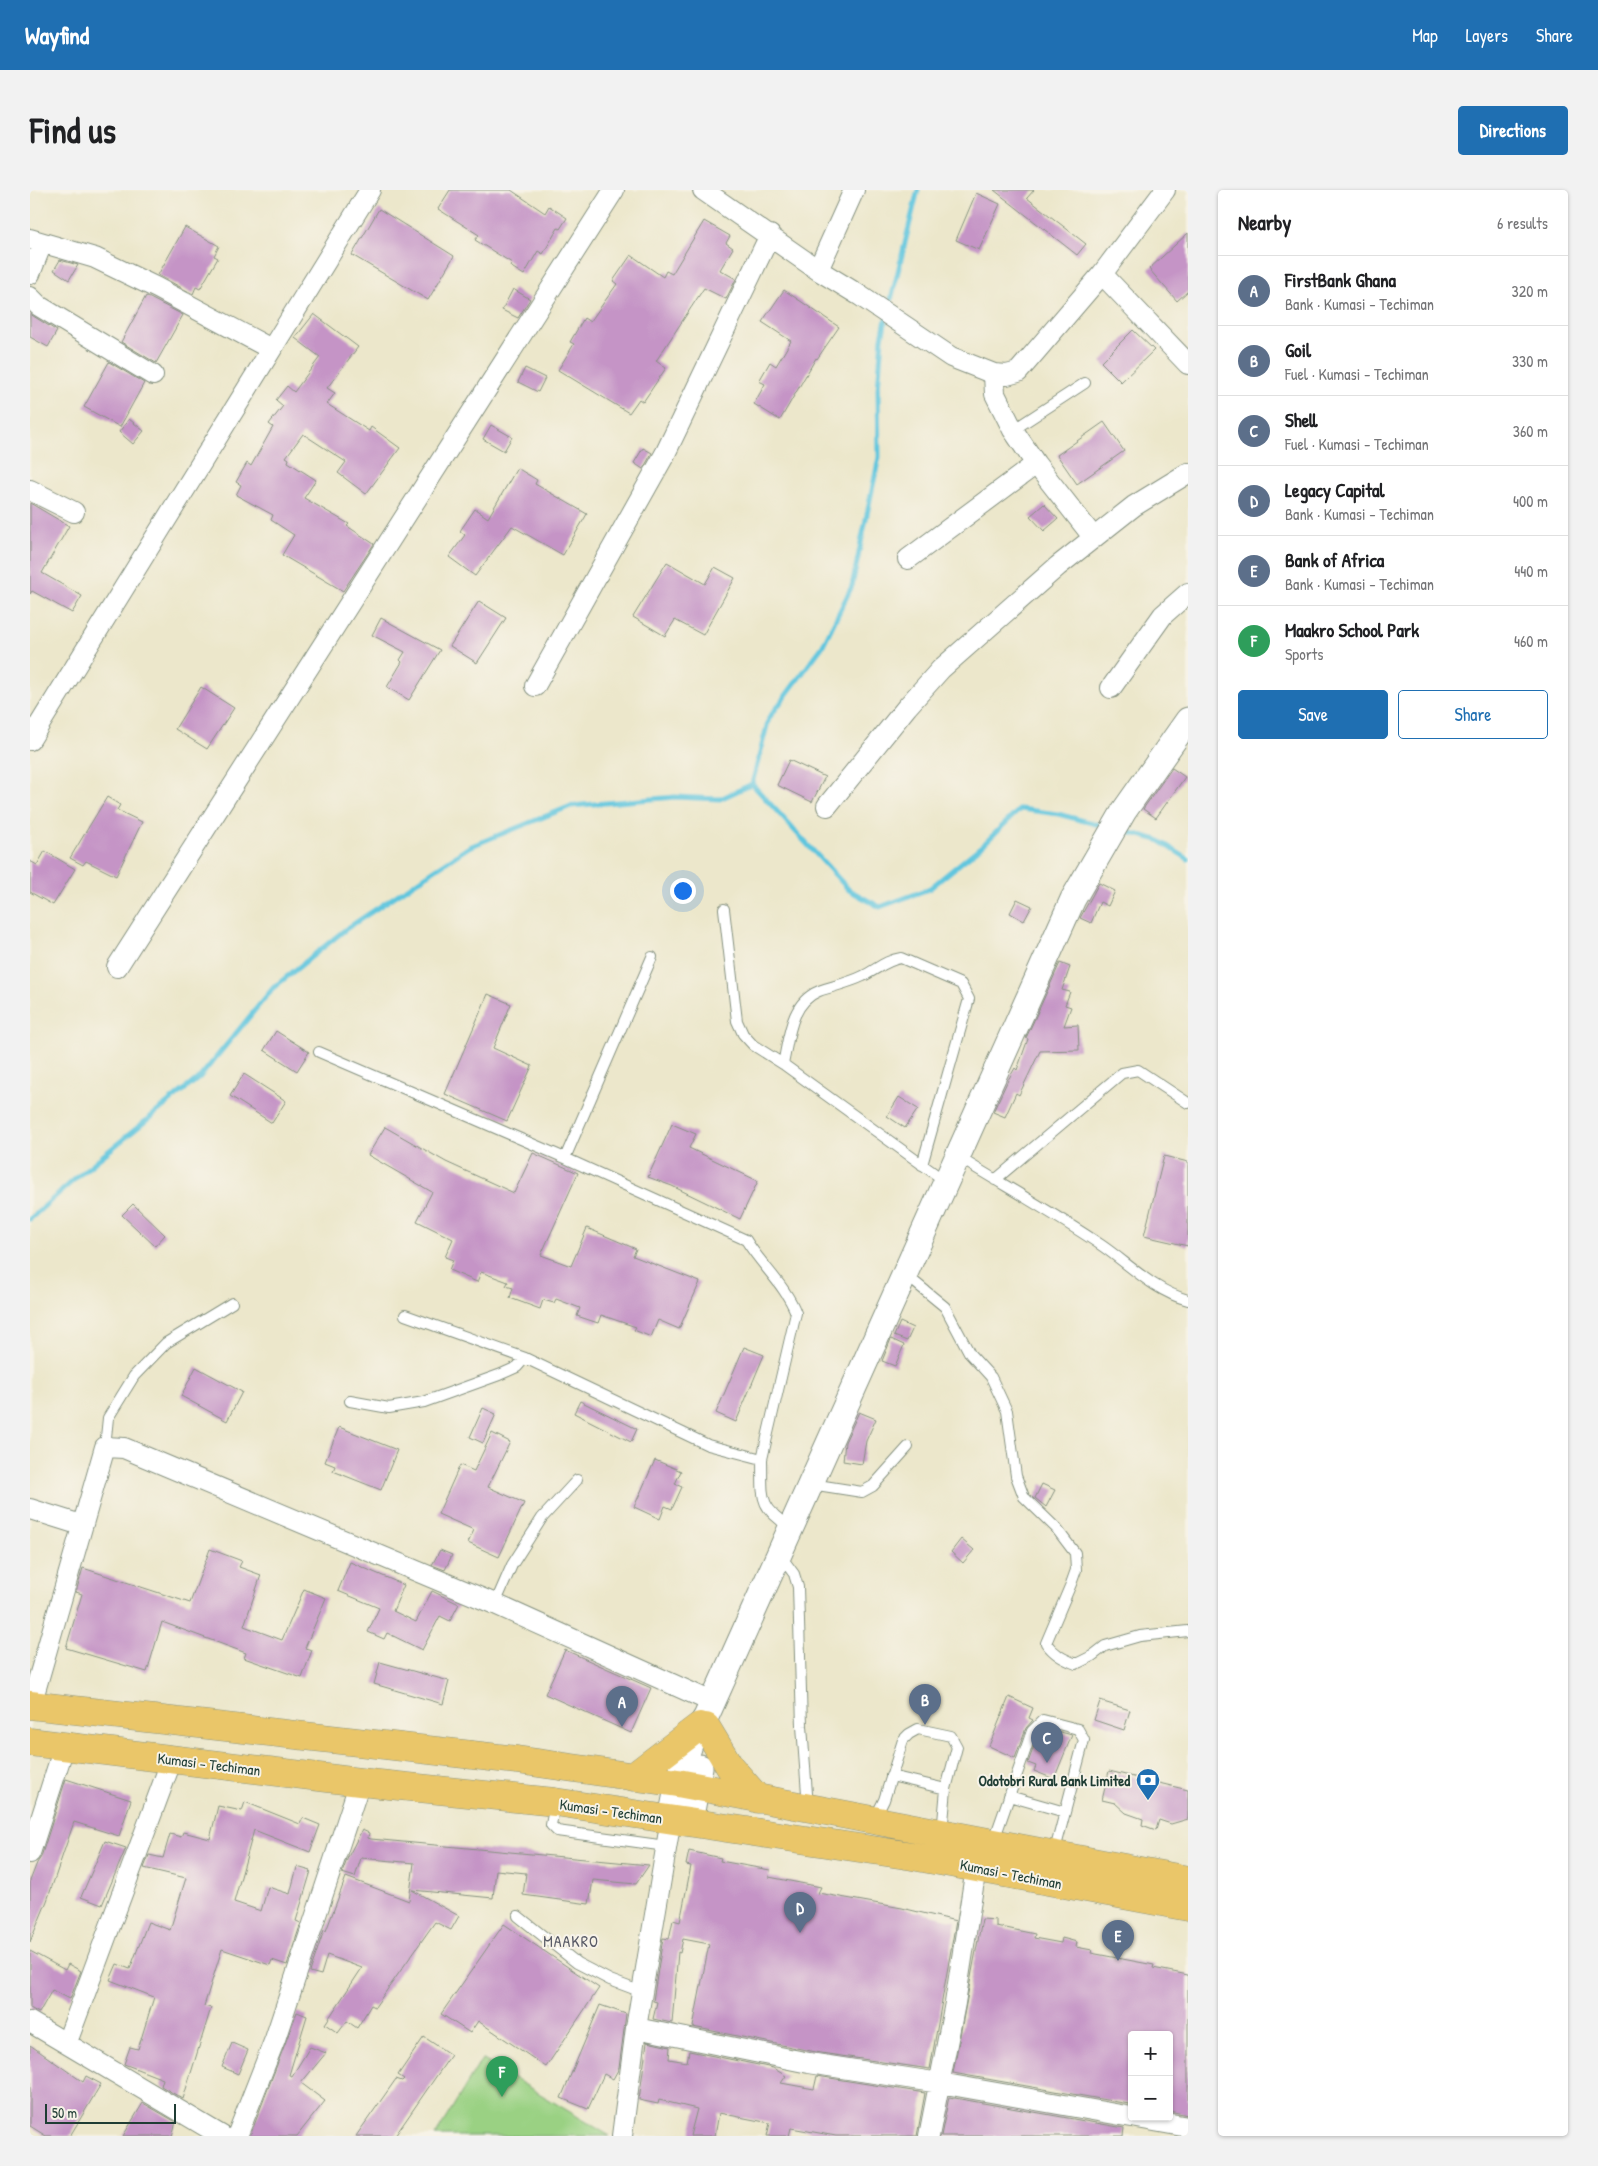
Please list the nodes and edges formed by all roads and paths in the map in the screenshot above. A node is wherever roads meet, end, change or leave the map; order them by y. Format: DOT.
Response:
graph roads {
  1 [pos="370,190"];
  2 [pos="614,190"];
  3 [pos="703,190"];
  4 [pos="854,190"];
  5 [pos="1165,190"];
  6 [pos="770,235"];
  7 [pos="36,241"];
  8 [pos="818,270"];
  9 [pos="30,274"];
  10 [pos="1102,274"];
  11 [pos="30,297"];
  12 [pos="271,349"];
  13 [pos="1188,364"];
  14 [pos="994,374"];
  15 [pos="153,375"];
  16 [pos="1085,383"];
  17 [pos="1013,430"];
  18 [pos="1036,464"];
  19 [pos="1188,473"];
  20 [pos="30,490"];
  21 [pos="74,512"];
  22 [pos="1094,538"];
  23 [pos="908,559"];
  24 [pos="1188,594"];
  25 [pos="534,686"];
  26 [pos="1111,688"];
  27 [pos="1188,720"];
  28 [pos="30,740"];
  29 [pos="827,806"];
  30 [pos="724,909"];
  31 [pos="652,957"];
  32 [pos="117,967"];
  33 [pos="319,1052"];
  34 [pos="783,1064"];
  35 [pos="1188,1103"];
  36 [pos="958,1157"];
  37 [pos="566,1158"];
  38 [pos="922,1164"];
  39 [pos="995,1180"];
  40 [pos="946,1182"];
  41 [pos="905,1274"];
  42 [pos="1188,1300"];
  43 [pos="232,1303"];
  44 [pos="406,1315"];
  45 [pos="525,1358"];
  46 [pos="350,1401"];
  47 [pos="105,1447"];
  48 [pos="908,1447"];
  49 [pos="762,1459"];
  50 [pos="577,1480"];
  51 [pos="810,1484"];
  52 [pos="30,1509"];
  53 [pos="81,1525"];
  54 [pos="790,1527"];
  55 [pos="779,1553"];
  56 [pos="495,1604"];
  57 [pos="1188,1631"];
  58 [pos="31,1705"];
  59 [pos="706,1718"];
  60 [pos="30,1742"];
  61 [pos="64,1747"];
  62 [pos="172,1759"];
  63 [pos="891,1776"];
  64 [pos="633,1777"];
  65 [pos="360,1782"];
  66 [pos="687,1785"];
  67 [pos="946,1789"];
  68 [pos="1009,1796"];
  69 [pos="758,1798"];
  70 [pos="555,1802"];
  71 [pos="808,1808"];
  72 [pos="1065,1812"];
  73 [pos="681,1820"];
  74 [pos="874,1821"];
  75 [pos="942,1834"];
  76 [pos="993,1844"];
  77 [pos="666,1846"];
  78 [pos="30,1853"];
  79 [pos="1054,1855"];
  80 [pos="976,1868"];
  81 [pos="1188,1880"];
  82 [pos="1188,1907"];
  83 [pos="518,1916"];
  84 [pos="642,1992"];
  85 [pos="30,2022"];
  86 [pos="636,2028"];
  87 [pos="67,2042"];
  88 [pos="940,2082"];
  89 [pos="1188,2127"];
  90 [pos="222,2136"];
  91 [pos="237,2136"];
  92 [pos="622,2136"];
  93 [pos="929,2136"];
  1 -- 12 [label="street"];
  2 -- 32 [label="street"];
  3 -- 6 [label="street"];
  4 -- 8 [label="street"];
  5 -- 10 [label="street"];
  6 -- 8 [label="street"];
  6 -- 25 [label="street"];
  7 -- 9 [label="street"];
  7 -- 12 [label="street"];
  8 -- 14 [label="street"];
  10 -- 13 [label="street"];
  10 -- 14 [label="street"];
  11 -- 15 [label="street"];
  12 -- 28 [label="street"];
  14 -- 17 [label="street"];
  16 -- 17 [label="lane"];
  17 -- 18 [label="street"];
  18 -- 22 [label="street"];
  18 -- 23 [label="street"];
  19 -- 22 [label="street"];
  20 -- 21 [label="street"];
  22 -- 29 [label="street"];
  24 -- 26 [label="street"];
  27 -- 36 [label="street"];
  30 -- 34 [label="lane"];
  31 -- 37 [label="lane"];
  33 -- 37 [label="lane"];
  34 -- 38 [label="lane"];
  34 -- 38 [label="lane"];
  35 -- 39 [label="lane"];
  36 -- 39 [label="lane"];
  36 -- 40 [label="street"];
  37 -- 49 [label="lane"];
  38 -- 40 [label="lane"];
  39 -- 42 [label="lane"];
  40 -- 41 [label="street"];
  41 -- 51 [label="street"];
  41 -- 57 [label="lane"];
  43 -- 47 [label="lane"];
  44 -- 45 [label="lane"];
  45 -- 46 [label="lane"];
  45 -- 49 [label="lane"];
  47 -- 53 [label="street"];
  47 -- 56 [label="street"];
  48 -- 51 [label="lane"];
  49 -- 54 [label="lane"];
  50 -- 56 [label="lane"];
  51 -- 54 [label="street"];
  52 -- 53 [label="street"];
  53 -- 58 [label="street"];
  54 -- 55 [label="street"];
  55 -- 59 [label="street"];
  55 -- 71 [label="lane"];
  56 -- 59 [label="street"];
  58 -- 64 [label="highway"];
  59 -- 64 [label="highway"];
  59 -- 66 [label="street"];
  59 -- 69 [label="highway"];
  60 -- 61 [label="highway, Kumasi - Techiman"];
  61 -- 62 [label="highway, Kumasi - Techiman"];
  61 -- 78 [label="street"];
  62 -- 65 [label="highway, Kumasi - Techiman"];
  62 -- 87 [label="street"];
  63 -- 67 [label="lane"];
  63 -- 67 [label="lane"];
  63 -- 74 [label="lane"];
  64 -- 66 [label="highway"];
  65 -- 70 [label="highway, Kumasi - Techiman"];
  65 -- 91 [label="street"];
  66 -- 69 [label="highway"];
  66 -- 73 [label="street"];
  67 -- 75 [label="lane"];
  68 -- 72 [label="lane"];
  68 -- 72 [label="lane"];
  68 -- 76 [label="lane"];
  69 -- 71 [label="highway"];
  70 -- 73 [label="highway, Kumasi - Techiman"];
  70 -- 77 [label="lane"];
  71 -- 74 [label="highway"];
  72 -- 79 [label="lane"];
  73 -- 77 [label="street"];
  73 -- 80 [label="highway, Kumasi - Techiman"];
  74 -- 75 [label="highway"];
  75 -- 76 [label="highway"];
  76 -- 79 [label="highway"];
  77 -- 84 [label="street"];
  79 -- 81 [label="highway"];
  80 -- 82 [label="highway, Kumasi - Techiman"];
  80 -- 88 [label="street"];
  83 -- 84 [label="lane"];
  84 -- 86 [label="street"];
  85 -- 87 [label="street"];
  86 -- 88 [label="street"];
  86 -- 92 [label="street"];
  87 -- 90 [label="street"];
  88 -- 89 [label="street"];
  88 -- 93 [label="street"];
}
